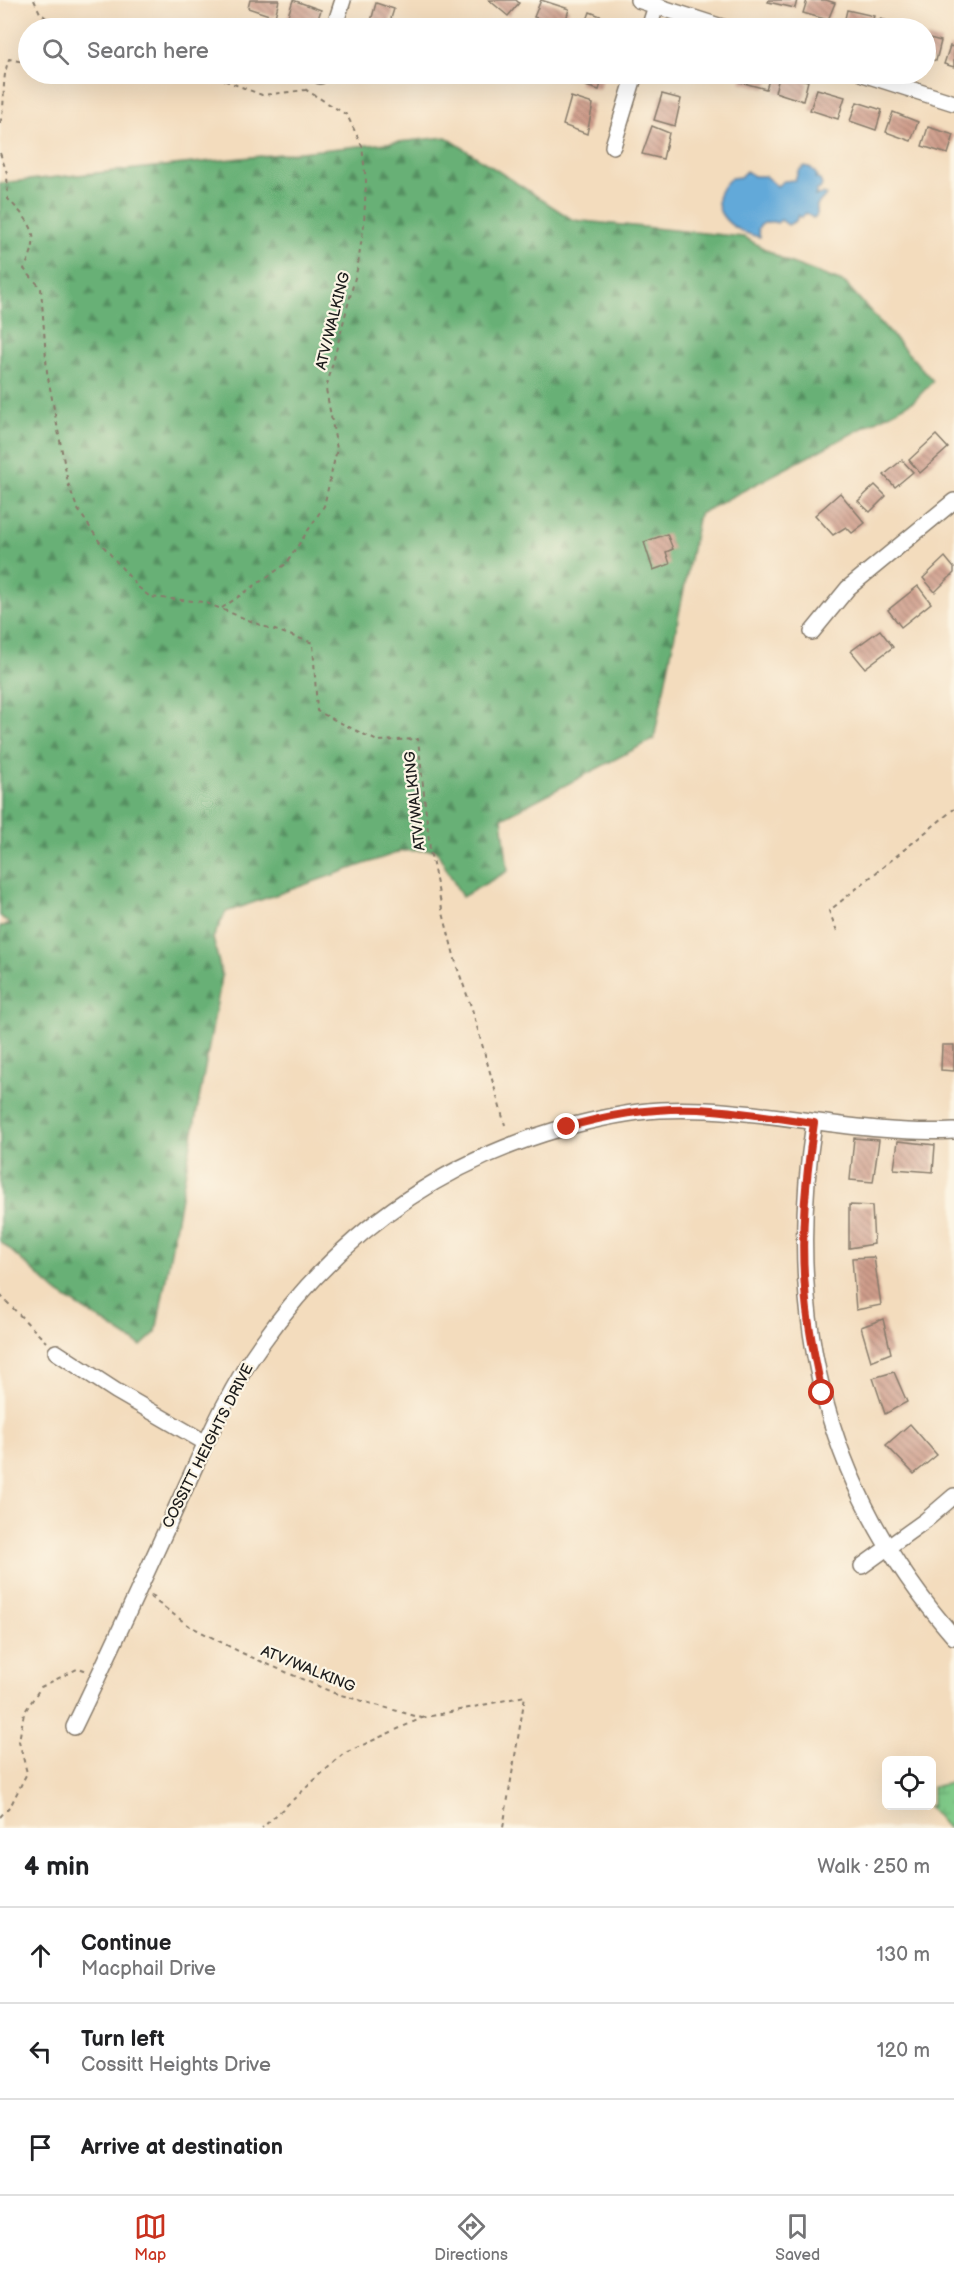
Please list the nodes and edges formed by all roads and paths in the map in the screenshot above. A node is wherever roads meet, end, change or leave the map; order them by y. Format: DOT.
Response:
graph roads {
  1 [pos="34,0"];
  2 [pos="343,0"];
  3 [pos="638,0"];
  4 [pos="656,6"];
  5 [pos="46,18"];
  6 [pos="337,18"];
  7 [pos="652,18"];
  8 [pos="694,18"];
  9 [pos="18,61"];
  10 [pos="235,84"];
  11 [pos="312,84"];
  12 [pos="632,84"];
  13 [pos="894,84"];
  14 [pos="306,90"];
  15 [pos="954,103"];
  16 [pos="0,123"];
  17 [pos="613,146"];
  18 [pos="0,153"];
  19 [pos="954,501"];
  20 [pos="222,609"];
  21 [pos="812,632"];
  22 [pos="954,809"];
  23 [pos="837,931"];
  24 [pos="814,1123"];
  25 [pos="505,1125"];
  26 [pos="954,1131"];
  27 [pos="0,1295"];
  28 [pos="56,1352"];
  29 [pos="206,1443"];
  30 [pos="954,1496"];
  31 [pos="888,1547"];
  32 [pos="862,1566"];
  33 [pos="138,1587"];
  34 [pos="159,1599"];
  35 [pos="954,1636"];
  36 [pos="98,1676"];
  37 [pos="422,1718"];
  38 [pos="74,1727"];
  39 [pos="0,1816"];
  40 [pos="262,1828"];
  41 [pos="503,1828"];
  1 -- 5 [label="path"];
  2 -- 6 [label="street"];
  3 -- 4 [label="street"];
  4 -- 7 [label="street"];
  4 -- 8 [label="street"];
  9 -- 16 [label="path"];
  10 -- 14 [label="path"];
  11 -- 14 [label="path"];
  12 -- 17 [label="street"];
  13 -- 15 [label="street"];
  14 -- 20 [label="path, ATV/WALKING"];
  18 -- 20 [label="path, ATV/WALKING"];
  19 -- 21 [label="street"];
  20 -- 25 [label="path, ATV/WALKING"];
  22 -- 23 [label="path"];
  24 -- 26 [label="street, COSSITT HEIGHTS DRIVE"];
  24 -- 29 [label="street, COSSITT HEIGHTS DRIVE"];
  24 -- 31 [label="street"];
  27 -- 28 [label="path"];
  28 -- 29 [label="street"];
  29 -- 33 [label="street, COSSITT HEIGHTS DRIVE"];
  30 -- 31 [label="street"];
  31 -- 32 [label="street"];
  31 -- 35 [label="street"];
  33 -- 34 [label="path"];
  33 -- 36 [label="street, COSSITT HEIGHTS DRIVE"];
  33 -- 37 [label="path, ATV/WALKING"];
  36 -- 38 [label="street, COSSITT HEIGHTS DRIVE"];
  36 -- 39 [label="path"];
  37 -- 40 [label="path"];
  37 -- 41 [label="path"];
}
